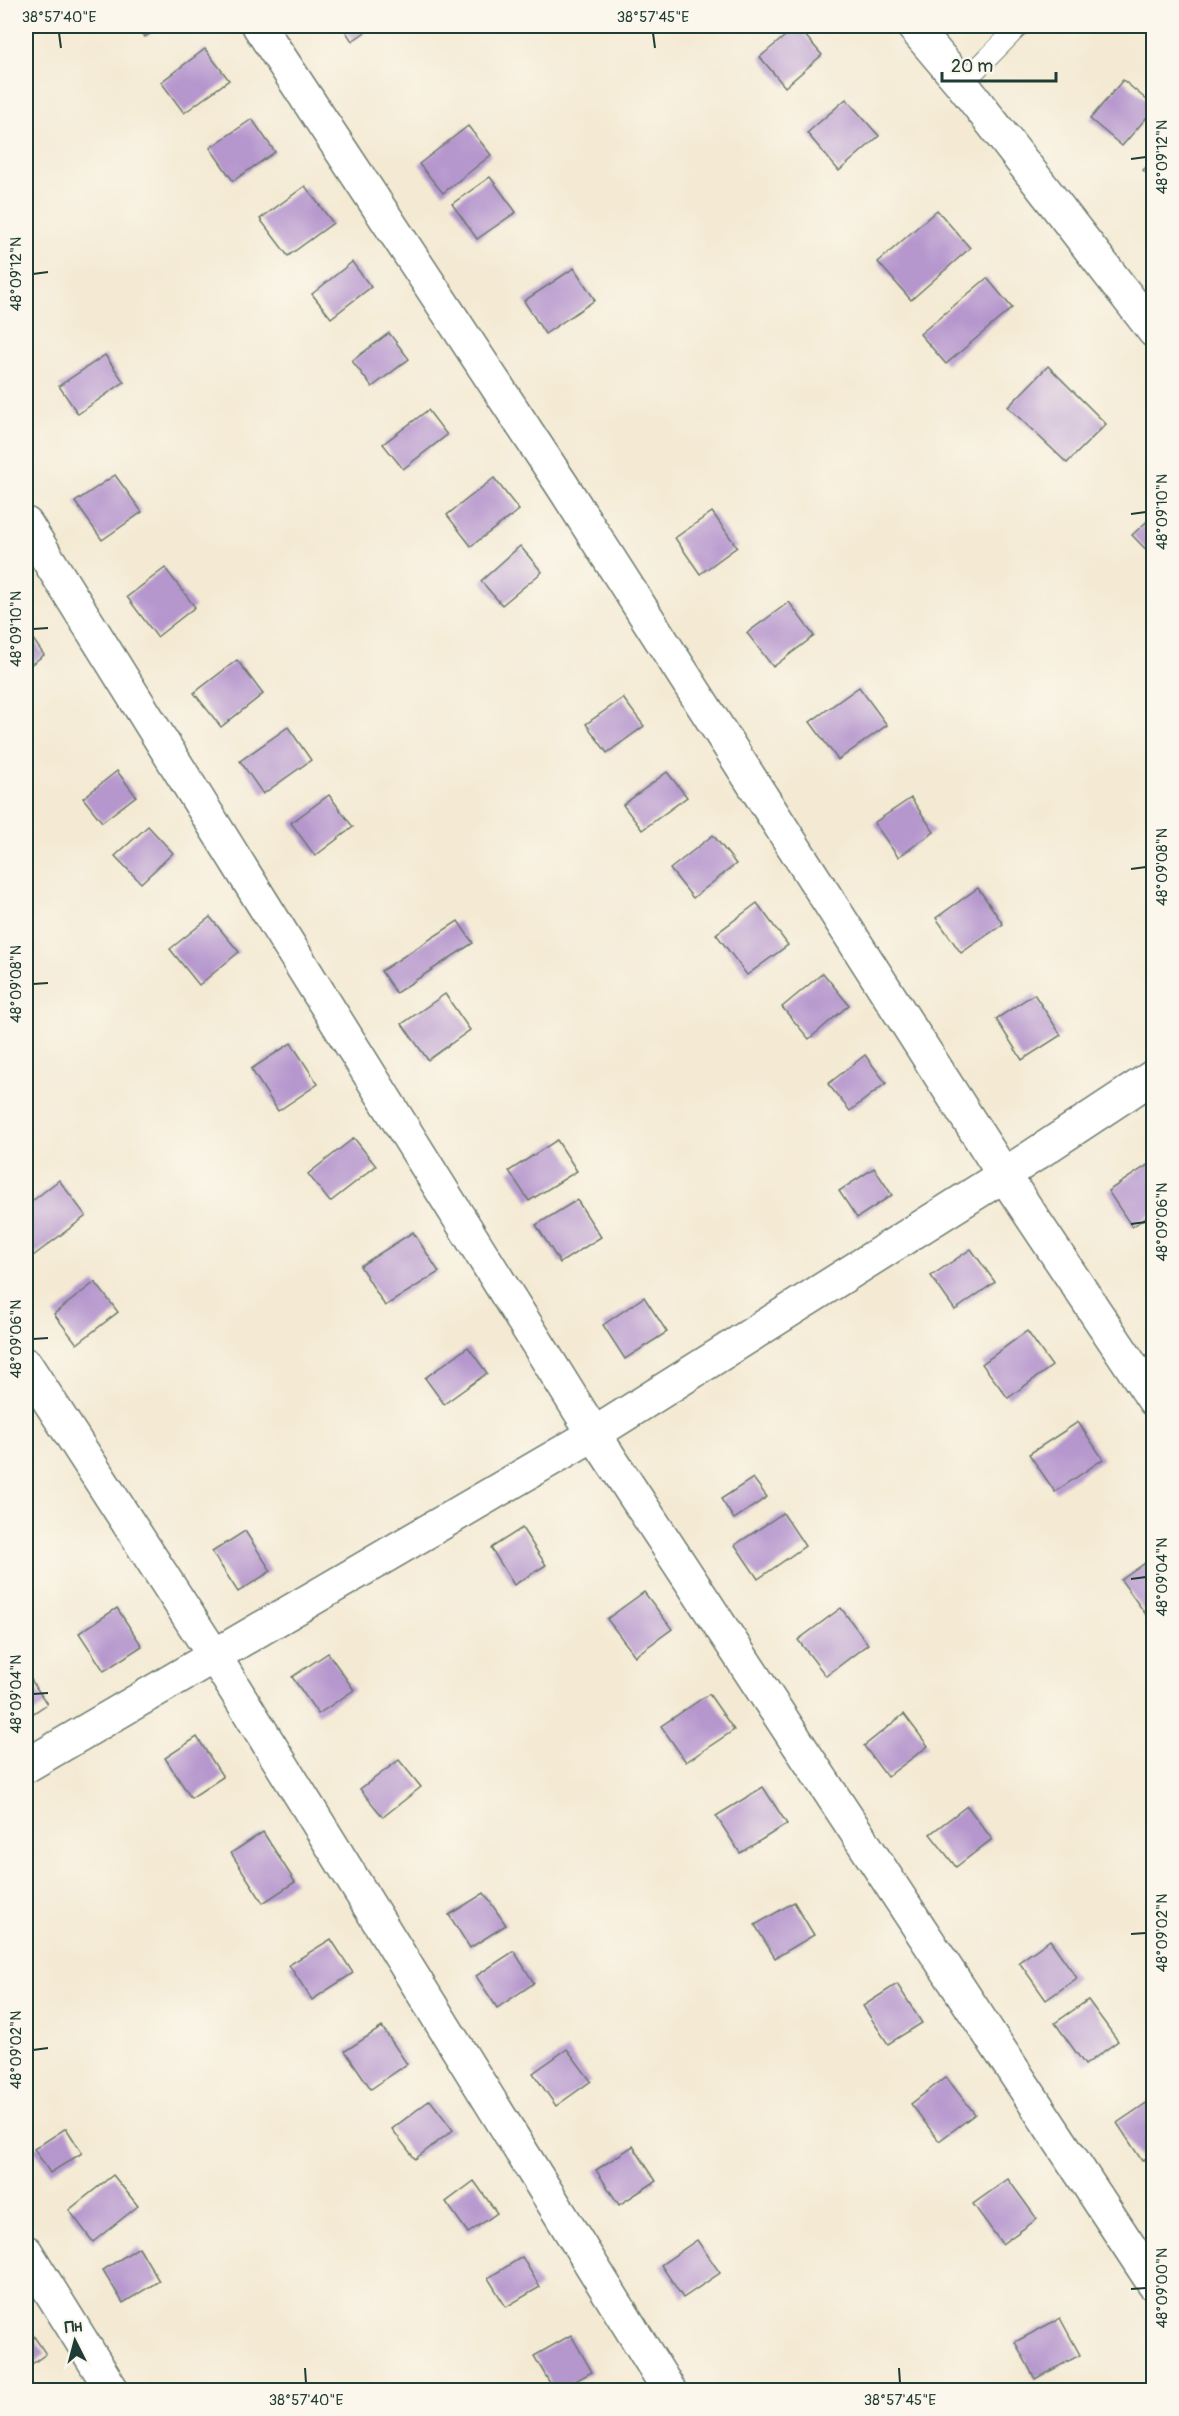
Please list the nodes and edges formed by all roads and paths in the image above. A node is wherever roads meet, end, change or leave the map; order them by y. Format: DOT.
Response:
graph roads {
  1 [pos="259,26"];
  2 [pos="913,26"];
  3 [pos="1019,26"];
  4 [pos="962,84"];
  5 [pos="1154,331"];
  6 [pos="26,524"];
  7 [pos="1154,1076"];
  8 [pos="1004,1175"];
  9 [pos="26,1365"];
  10 [pos="1154,1400"];
  11 [pos="594,1434"];
  12 [pos="215,1657"];
  13 [pos="26,1766"];
  14 [pos="26,2252"];
  15 [pos="1154,2284"];
  16 [pos="112,2391"];
  17 [pos="669,2391"];
  1 -- 8 [label="street"];
  2 -- 4 [label="street"];
  3 -- 4 [label="lane"];
  4 -- 5 [label="street"];
  6 -- 11 [label="street"];
  7 -- 8 [label="street"];
  8 -- 10 [label="street"];
  8 -- 11 [label="street"];
  9 -- 12 [label="street"];
  11 -- 12 [label="street"];
  11 -- 15 [label="street"];
  12 -- 13 [label="street"];
  12 -- 17 [label="street"];
  14 -- 16 [label="street"];
}
